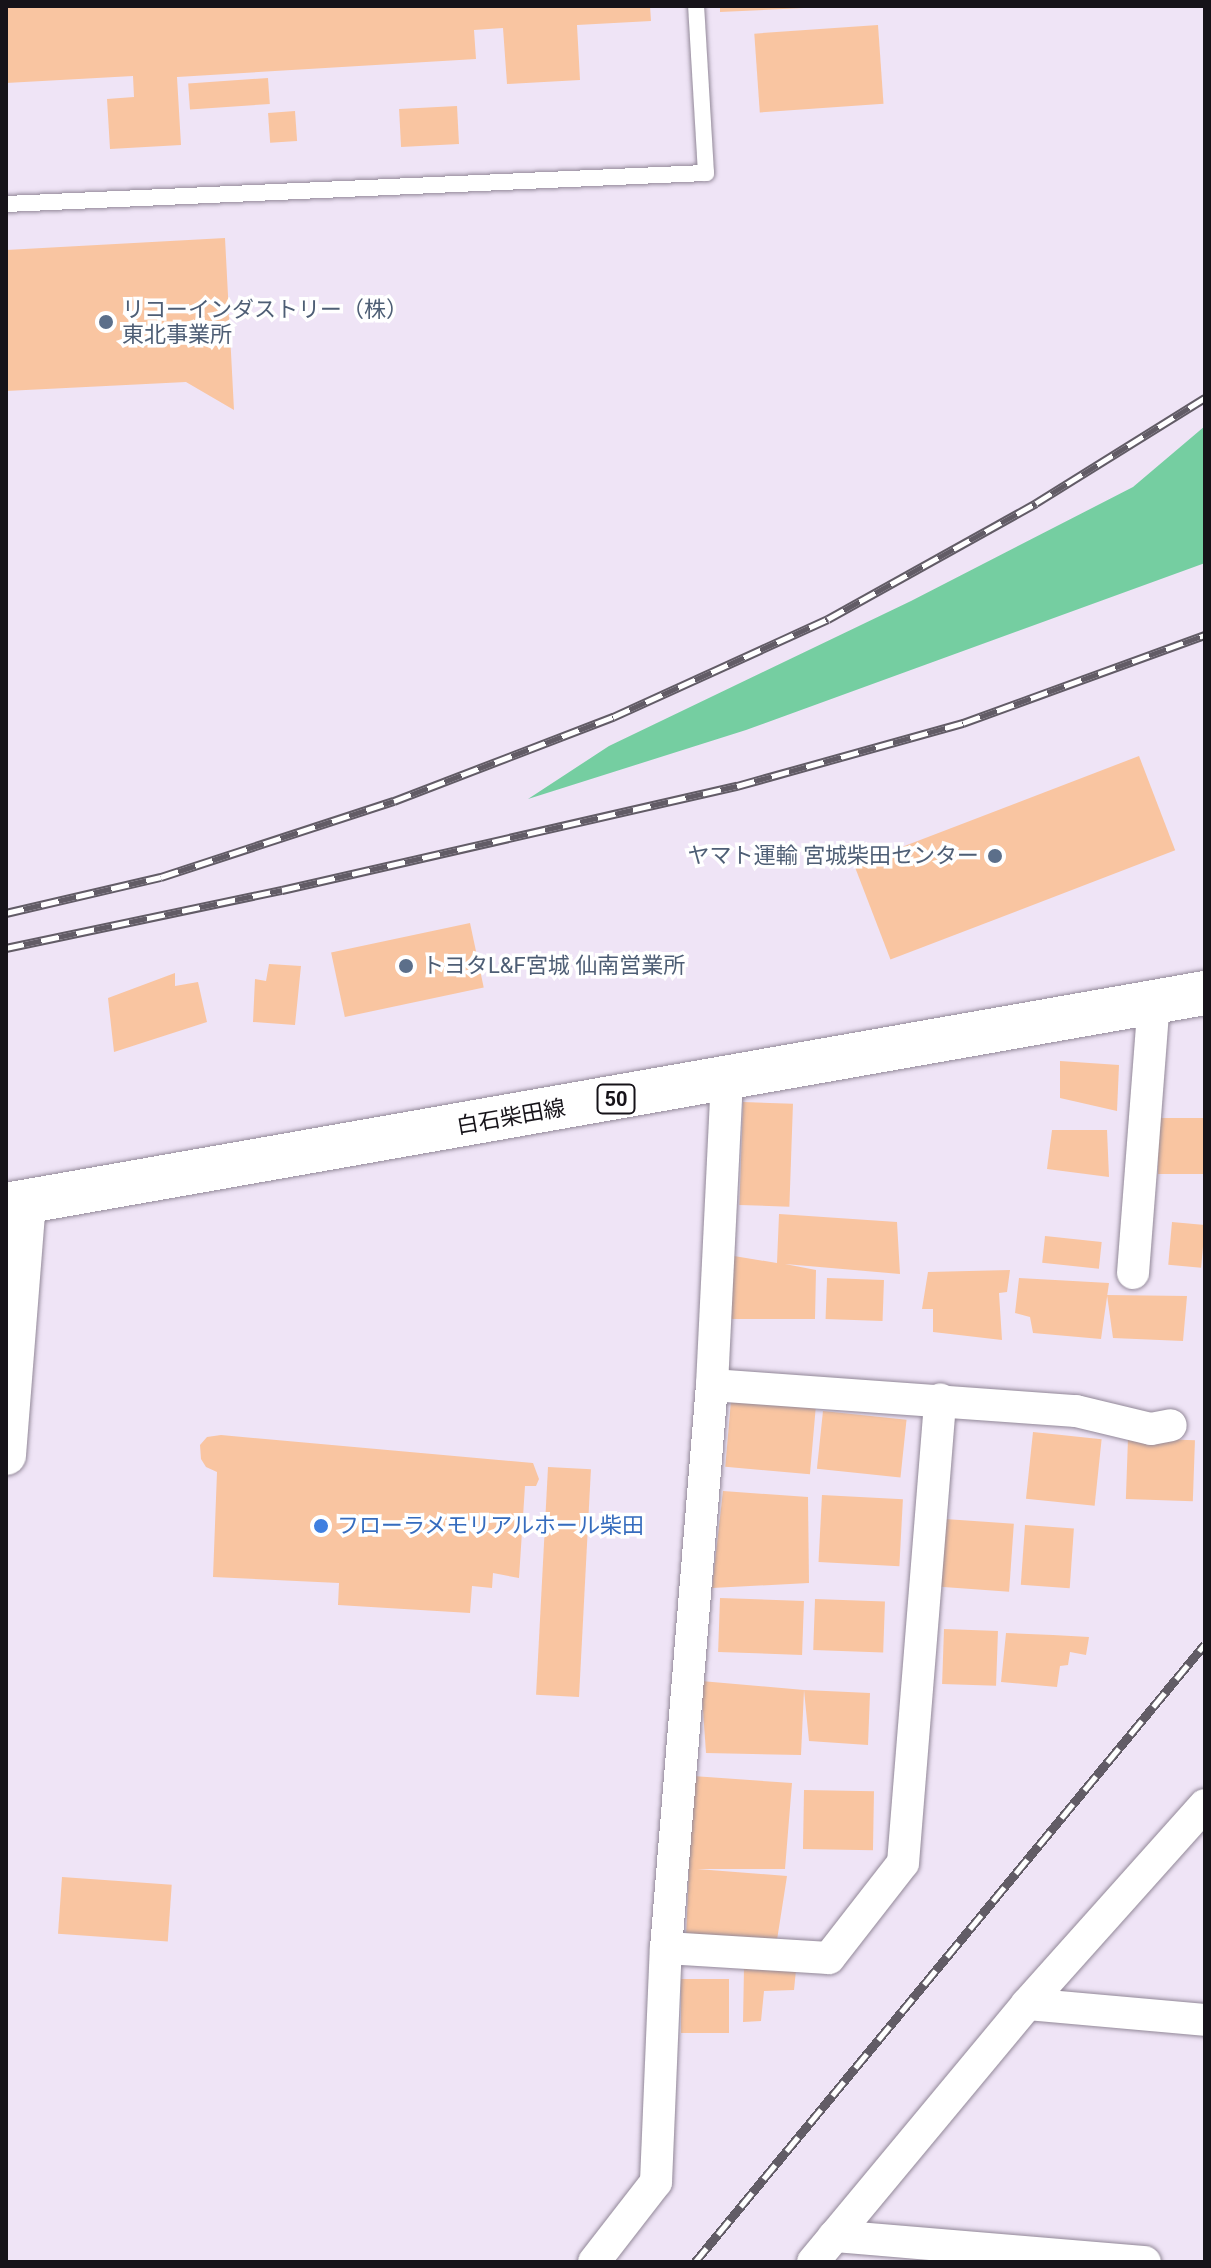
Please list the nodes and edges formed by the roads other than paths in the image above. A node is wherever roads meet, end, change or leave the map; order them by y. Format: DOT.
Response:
graph roads {
  1 [pos="696,6"];
  2 [pos="6,204"];
  3 [pos="1205,993"];
  4 [pos="1154,1001"];
  5 [pos="727,1079"];
  6 [pos="16,1203"];
  7 [pos="1133,1273"];
  8 [pos="712,1385"];
  9 [pos="940,1399"];
  10 [pos="1171,1425"];
  11 [pos="6,1455"];
  12 [pos="1205,1805"];
  13 [pos="666,1948"];
  14 [pos="1027,2004"];
  15 [pos="1205,2020"];
  16 [pos="834,2236"];
  17 [pos="594,2262"];
  18 [pos="813,2262"];
  19 [pos="1145,2262"];
  1 -- 2 [label="lane"];
  3 -- 4 [label="main road, 白石柴田線 / 50"];
  4 -- 5 [label="main road, 白石柴田線 / 50"];
  4 -- 7 [label="street"];
  5 -- 6 [label="main road, 白石柴田線 / 50"];
  5 -- 8 [label="street"];
  6 -- 11 [label="street"];
  8 -- 9 [label="street"];
  8 -- 13 [label="street"];
  9 -- 10 [label="street"];
  9 -- 13 [label="street"];
  12 -- 14 [label="street"];
  13 -- 17 [label="street"];
  14 -- 15 [label="street"];
  14 -- 16 [label="street"];
  16 -- 18 [label="street"];
  16 -- 19 [label="street"];
}
